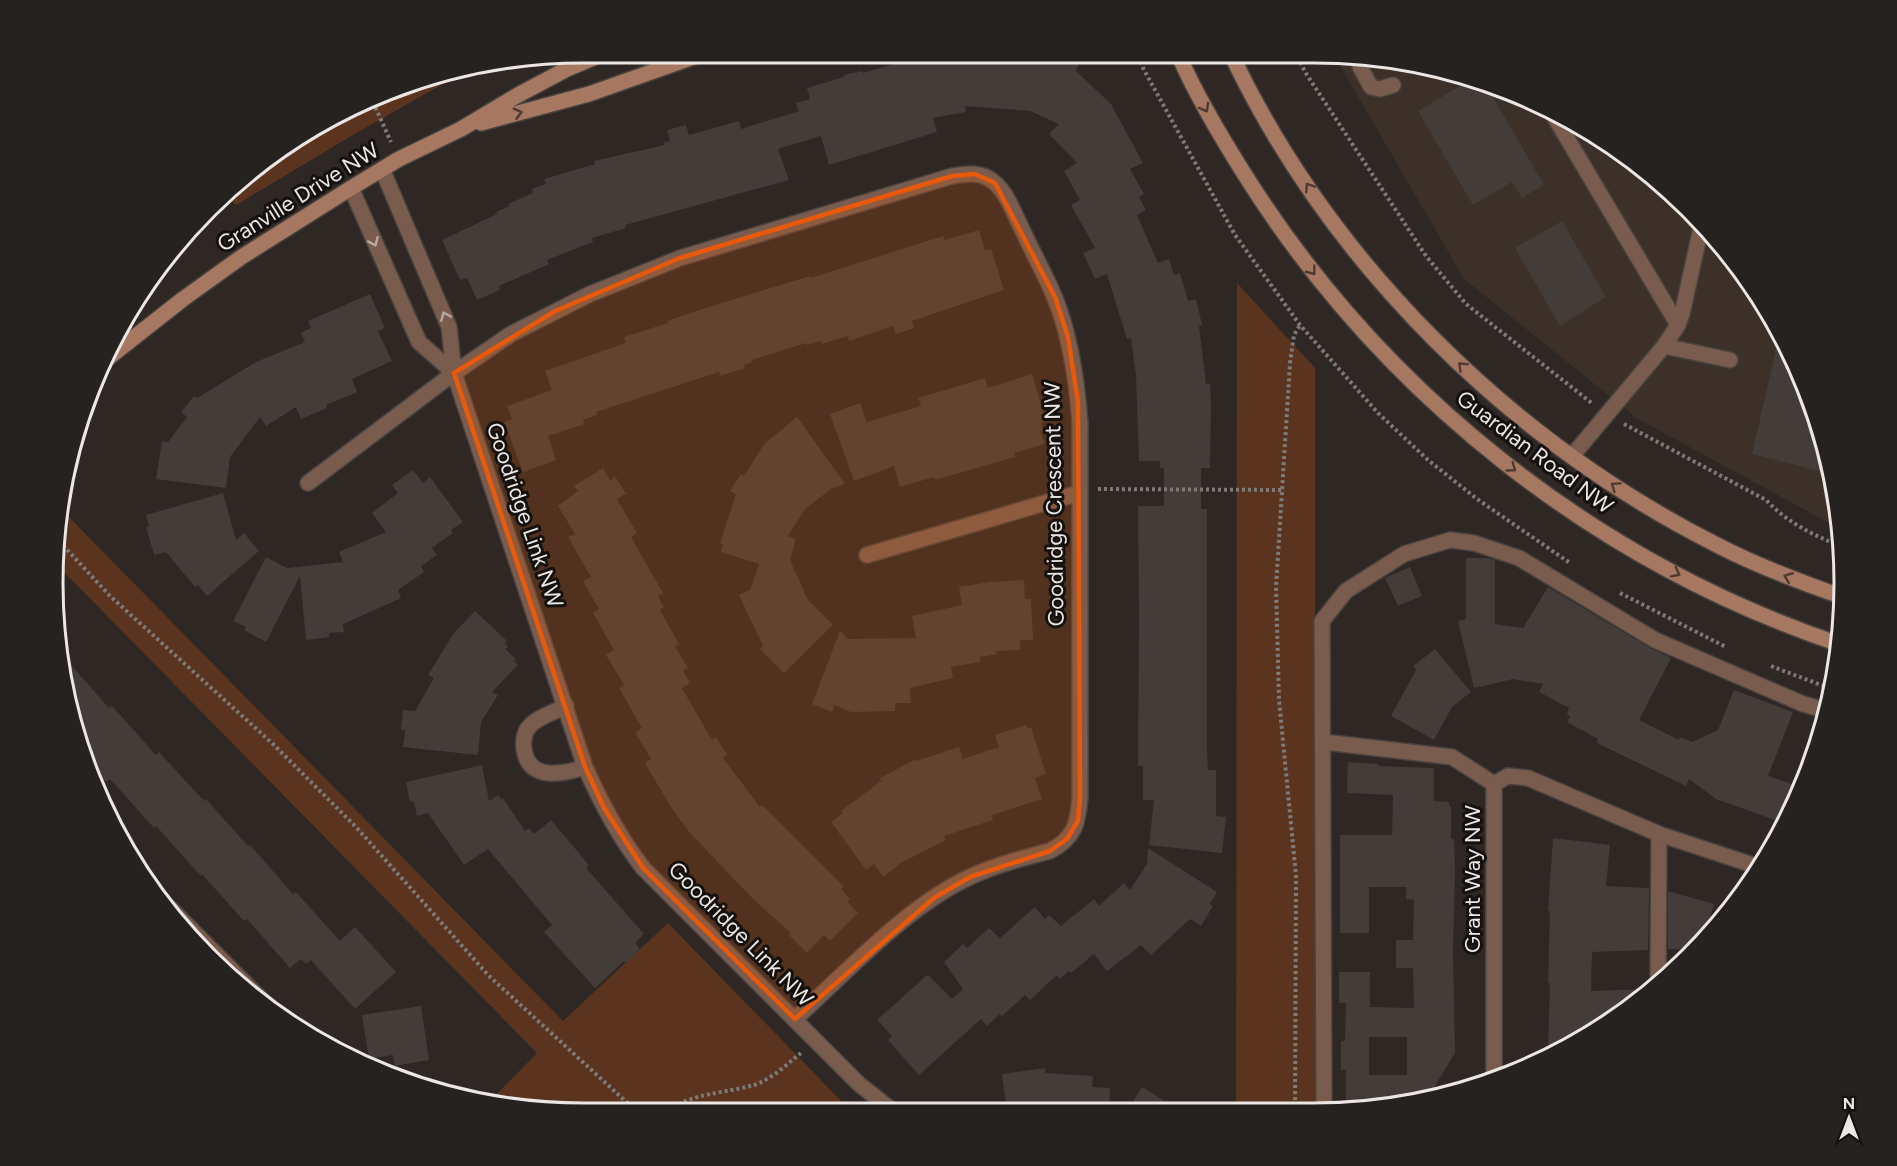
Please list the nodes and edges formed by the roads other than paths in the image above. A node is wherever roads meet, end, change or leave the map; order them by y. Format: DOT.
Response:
graph roads {
  1 [pos="581,63"];
  2 [pos="677,63"];
  3 [pos="1182,63"];
  4 [pos="1236,63"];
  5 [pos="1360,67"];
  6 [pos="1393,85"];
  7 [pos="1559,125"];
  8 [pos="461,129"];
  9 [pos="382,169"];
  10 [pos="351,188"];
  11 [pos="1699,234"];
  12 [pos="1678,325"];
  13 [pos="126,335"];
  14 [pos="1664,346"];
  15 [pos="1730,360"];
  16 [pos="454,373"];
  17 [pos="1572,456"];
  18 [pos="308,483"];
  19 [pos="1079,493"];
  20 [pos="867,555"];
  21 [pos="1834,593"];
  22 [pos="1831,642"];
  23 [pos="566,706"];
  24 [pos="1818,708"];
  25 [pos="1324,742"];
  26 [pos="585,767"];
  27 [pos="1494,784"];
  28 [pos="1659,834"];
  29 [pos="1751,864"];
  30 [pos="1658,973"];
  31 [pos="795,1019"];
  32 [pos="1494,1070"];
  33 [pos="884,1103"];
  34 [pos="1324,1103"];
  1 -- 8 [label="main road, Granville Drive NW"];
  8 -- 2 [label="main road, Granville Drive NW, one-way"];
  3 -- 22 [label="main road, Guardian Road NW, one-way"];
  17 -- 4 [label="main road, Guardian Road NW, one-way"];
  5 -- 6 [label="street"];
  7 -- 12 [label="street"];
  8 -- 9 [label="main road, Granville Drive NW"];
  9 -- 10 [label="main road, Granville Drive NW"];
  16 -- 9 [label="street, Goodridge Link NW, one-way"];
  10 -- 13 [label="main road, Granville Drive NW"];
  10 -- 16 [label="street, Goodridge Link NW, one-way"];
  11 -- 12 [label="street"];
  12 -- 14 [label="street"];
  14 -- 15 [label="street"];
  14 -- 17 [label="street"];
  16 -- 18 [label="street, Goodridge Crescent NW"];
  16 -- 19 [label="street, Goodridge Crescent NW"];
  16 -- 23 [label="street, Goodridge Link NW"];
  21 -- 17 [label="main road, Guardian Road NW, one-way"];
  19 -- 20 [label="street"];
  19 -- 31 [label="street, Goodridge Crescent NW"];
  23 -- 26 [label="street, Goodridge Link NW"];
  23 -- 26 [label="street"];
  24 -- 25 [label="street"];
  25 -- 27 [label="street"];
  25 -- 34 [label="street"];
  26 -- 31 [label="street, Goodridge Link NW"];
  27 -- 28 [label="street, Grant Way NW"];
  27 -- 32 [label="street, Grant Way NW"];
  28 -- 29 [label="street, Grant Way NW"];
  28 -- 30 [label="street"];
  31 -- 33 [label="street, Goodridge Link NW"];
}
